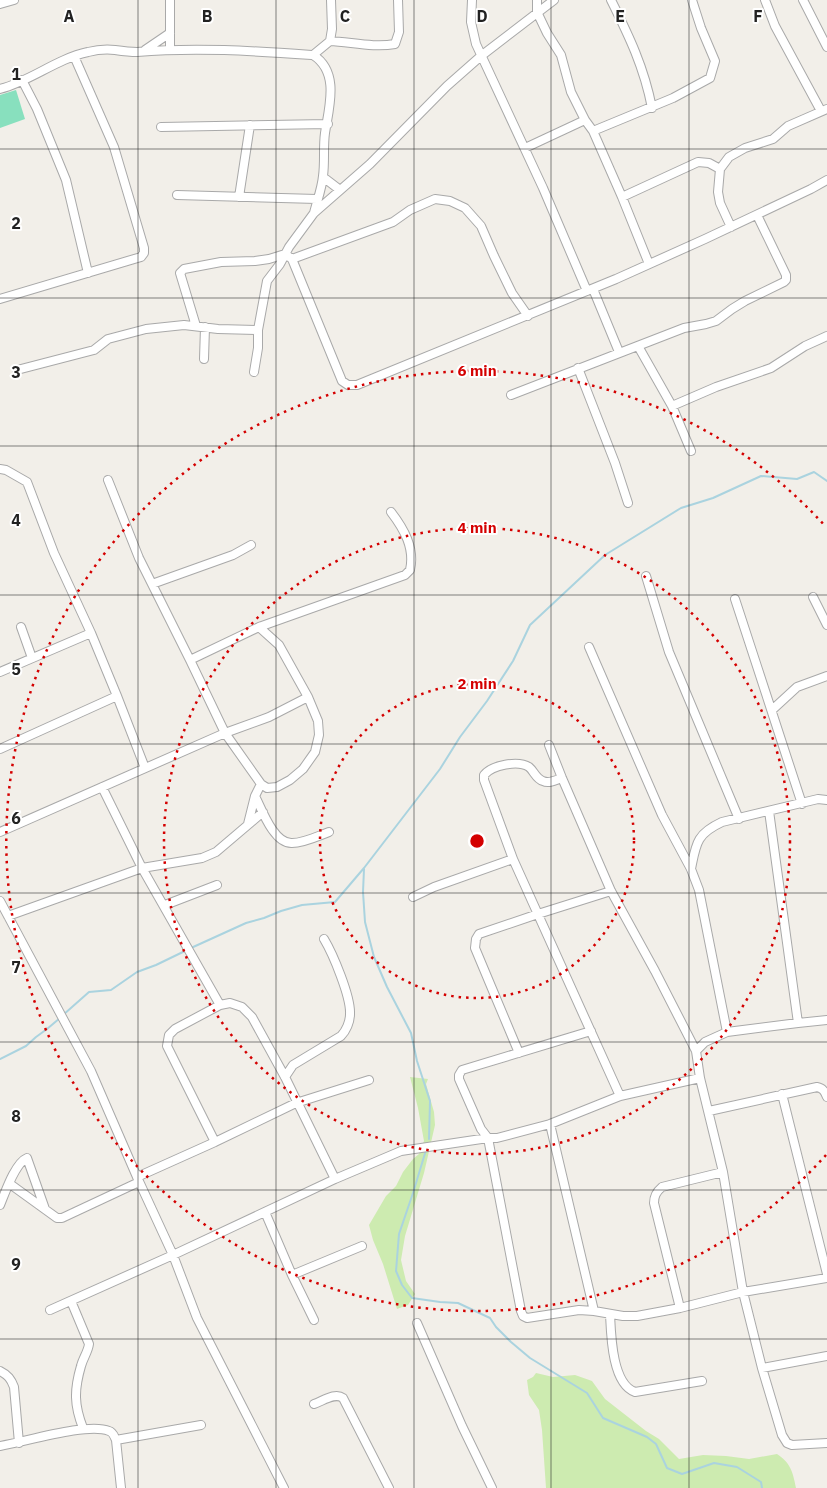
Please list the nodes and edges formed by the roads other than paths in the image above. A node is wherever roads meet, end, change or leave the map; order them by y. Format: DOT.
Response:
graph roads {
  1 [pos="14,0"];
  2 [pos="170,0"];
  3 [pos="331,0"];
  4 [pos="398,0"];
  5 [pos="472,0"];
  6 [pos="537,0"];
  7 [pos="554,0"];
  8 [pos="611,0"];
  9 [pos="692,0"];
  10 [pos="765,0"];
  11 [pos="803,0"];
  12 [pos="0,4"];
  13 [pos="537,12"];
  14 [pos="824,31"];
  15 [pos="170,33"];
  16 [pos="330,41"];
  17 [pos="827,47"];
  18 [pos="170,49"];
  19 [pos="145,50"];
  20 [pos="313,55"];
  21 [pos="74,56"];
  22 [pos="481,56"];
  23 [pos="22,80"];
  24 [pos="0,89"];
  25 [pos="652,108"];
  26 [pos="824,110"];
  27 [pos="585,120"];
  28 [pos="328,124"];
  29 [pos="250,125"];
  30 [pos="161,126"];
  31 [pos="593,131"];
  32 [pos="525,148"];
  33 [pos="720,169"];
  34 [pos="323,177"];
  35 [pos="827,180"];
  36 [pos="340,190"];
  37 [pos="177,195"];
  38 [pos="239,197"];
  39 [pos="622,197"];
  40 [pos="317,199"];
  41 [pos="314,213"];
  42 [pos="757,215"];
  43 [pos="730,227"];
  44 [pos="289,256"];
  45 [pos="649,264"];
  46 [pos="88,273"];
  47 [pos="590,290"];
  48 [pos="0,299"];
  49 [pos="528,316"];
  50 [pos="196,326"];
  51 [pos="205,327"];
  52 [pos="258,330"];
  53 [pos="827,336"];
  54 [pos="638,346"];
  55 [pos="619,352"];
  56 [pos="204,359"];
  57 [pos="578,368"];
  58 [pos="17,370"];
  59 [pos="254,372"];
  60 [pos="511,395"];
  61 [pos="672,406"];
  62 [pos="691,451"];
  63 [pos="0,469"];
  64 [pos="108,480"];
  65 [pos="628,503"];
  66 [pos="391,512"];
  67 [pos="251,545"];
  68 [pos="646,576"];
  69 [pos="152,584"];
  70 [pos="813,597"];
  71 [pos="736,599"];
  72 [pos="827,625"];
  73 [pos="21,627"];
  74 [pos="259,627"];
  75 [pos="91,633"];
  76 [pos="589,647"];
  77 [pos="32,658"];
  78 [pos="190,660"];
  79 [pos="0,672"];
  80 [pos="827,676"];
  81 [pos="117,696"];
  82 [pos="308,696"];
  83 [pos="772,710"];
  84 [pos="225,733"];
  85 [pos="549,745"];
  86 [pos="0,749"];
  87 [pos="145,768"];
  88 [pos="562,778"];
  89 [pos="261,784"];
  90 [pos="102,787"];
  91 [pos="255,796"];
  92 [pos="827,800"];
  93 [pos="802,804"];
  94 [pos="769,811"];
  95 [pos="263,812"];
  96 [pos="739,819"];
  97 [pos="248,824"];
  98 [pos="0,832"];
  99 [pos="329,832"];
  100 [pos="513,859"];
  101 [pos="142,868"];
  102 [pos="691,869"];
  103 [pos="217,884"];
  104 [pos="612,891"];
  105 [pos="413,897"];
  106 [pos="0,902"];
  107 [pos="164,905"];
  108 [pos="538,914"];
  109 [pos="8,916"];
  110 [pos="324,939"];
  111 [pos="220,1005"];
  112 [pos="827,1020"];
  113 [pos="798,1023"];
  114 [pos="590,1031"];
  115 [pos="727,1032"];
  116 [pos="696,1051"];
  117 [pos="519,1053"];
  118 [pos="285,1077"];
  119 [pos="700,1078"];
  120 [pos="369,1080"];
  121 [pos="782,1094"];
  122 [pos="620,1096"];
  123 [pos="827,1097"];
  124 [pos="296,1103"];
  125 [pos="709,1111"];
  126 [pos="550,1124"];
  127 [pos="488,1138"];
  128 [pos="215,1142"];
  129 [pos="723,1172"];
  130 [pos="138,1179"];
  131 [pos="335,1179"];
  132 [pos="10,1184"];
  133 [pos="0,1205"];
  134 [pos="45,1210"];
  135 [pos="265,1212"];
  136 [pos="362,1246"];
  137 [pos="173,1255"];
  138 [pos="292,1275"];
  139 [pos="827,1276"];
  140 [pos="743,1292"];
  141 [pos="71,1301"];
  142 [pos="680,1308"];
  143 [pos="50,1310"];
  144 [pos="594,1310"];
  145 [pos="610,1314"];
  146 [pos="314,1320"];
  147 [pos="417,1323"];
  148 [pos="827,1356"];
  149 [pos="762,1368"];
  150 [pos="0,1371"];
  151 [pos="702,1381"];
  152 [pos="314,1404"];
  153 [pos="201,1425"];
  154 [pos="83,1428"];
  155 [pos="116,1440"];
  156 [pos="19,1443"];
  157 [pos="827,1443"];
  158 [pos="0,1446"];
  159 [pos="121,1488"];
  160 [pos="284,1488"];
  161 [pos="389,1488"];
  162 [pos="492,1488"];
  1 -- 12 [label="street"];
  2 -- 15 [label="street"];
  3 -- 16 [label="street"];
  4 -- 16 [label="street"];
  5 -- 22 [label="street"];
  6 -- 13 [label="street"];
  7 -- 13 [label="street"];
  8 -- 25 [label="street"];
  9 -- 25 [label="street"];
  10 -- 26 [label="street"];
  11 -- 14 [label="street"];
  13 -- 22 [label="street"];
  13 -- 27 [label="street"];
  14 -- 17 [label="street"];
  15 -- 18 [label="street"];
  15 -- 19 [label="street"];
  16 -- 20 [label="street"];
  18 -- 19 [label="street"];
  18 -- 20 [label="street"];
  19 -- 21 [label="street"];
  20 -- 28 [label="street"];
  21 -- 23 [label="street"];
  21 -- 46 [label="street"];
  22 -- 32 [label="street"];
  22 -- 36 [label="street"];
  23 -- 24 [label="street"];
  23 -- 46 [label="street"];
  25 -- 31 [label="street"];
  26 -- 33 [label="street"];
  27 -- 31 [label="street"];
  27 -- 32 [label="street"];
  28 -- 29 [label="street"];
  28 -- 34 [label="street"];
  29 -- 30 [label="street"];
  29 -- 38 [label="street"];
  31 -- 39 [label="street"];
  32 -- 47 [label="street"];
  33 -- 39 [label="street"];
  33 -- 43 [label="street"];
  34 -- 36 [label="street"];
  34 -- 40 [label="street"];
  35 -- 42 [label="street"];
  36 -- 41 [label="street"];
  37 -- 38 [label="street"];
  38 -- 40 [label="street"];
  39 -- 45 [label="street"];
  40 -- 41 [label="street"];
  41 -- 44 [label="street"];
  42 -- 43 [label="street"];
  42 -- 54 [label="street"];
  43 -- 45 [label="street"];
  44 -- 49 [label="street"];
  44 -- 49 [label="street"];
  44 -- 50 [label="street"];
  44 -- 52 [label="street"];
  45 -- 47 [label="street"];
  46 -- 48 [label="street"];
  47 -- 49 [label="street"];
  47 -- 55 [label="street"];
  50 -- 51 [label="street"];
  50 -- 58 [label="street"];
  51 -- 52 [label="street"];
  51 -- 56 [label="street"];
  52 -- 59 [label="street"];
  53 -- 61 [label="street"];
  54 -- 55 [label="street"];
  54 -- 61 [label="street"];
  55 -- 57 [label="street"];
  57 -- 60 [label="street"];
  57 -- 65 [label="street"];
  61 -- 62 [label="street"];
  63 -- 75 [label="street"];
  64 -- 69 [label="street"];
  66 -- 74 [label="street"];
  67 -- 69 [label="street"];
  68 -- 96 [label="street"];
  69 -- 78 [label="street"];
  70 -- 72 [label="street"];
  71 -- 83 [label="street"];
  73 -- 77 [label="street"];
  74 -- 78 [label="street"];
  74 -- 82 [label="street"];
  75 -- 77 [label="street"];
  75 -- 81 [label="street"];
  76 -- 102 [label="street"];
  77 -- 79 [label="street"];
  78 -- 84 [label="street"];
  80 -- 83 [label="street"];
  81 -- 86 [label="street"];
  81 -- 87 [label="street"];
  82 -- 84 [label="street"];
  82 -- 89 [label="street"];
  83 -- 93 [label="street"];
  84 -- 87 [label="street"];
  84 -- 89 [label="street"];
  85 -- 88 [label="street"];
  87 -- 90 [label="street"];
  88 -- 100 [label="street"];
  88 -- 104 [label="street"];
  89 -- 91 [label="street"];
  90 -- 98 [label="street"];
  90 -- 101 [label="street"];
  91 -- 95 [label="street"];
  91 -- 97 [label="street"];
  92 -- 93 [label="street"];
  93 -- 94 [label="street"];
  94 -- 96 [label="street"];
  94 -- 113 [label="street"];
  95 -- 97 [label="street"];
  95 -- 99 [label="street"];
  96 -- 102 [label="street"];
  97 -- 101 [label="street"];
  100 -- 105 [label="street"];
  100 -- 108 [label="street"];
  101 -- 107 [label="street"];
  101 -- 109 [label="street"];
  102 -- 115 [label="street"];
  103 -- 107 [label="street"];
  104 -- 108 [label="street"];
  104 -- 116 [label="street"];
  106 -- 109 [label="street"];
  107 -- 111 [label="street"];
  108 -- 114 [label="street"];
  108 -- 117 [label="street"];
  109 -- 130 [label="street"];
  110 -- 118 [label="street"];
  111 -- 118 [label="street"];
  111 -- 128 [label="street"];
  112 -- 113 [label="street"];
  113 -- 115 [label="street"];
  114 -- 117 [label="street"];
  114 -- 122 [label="street"];
  115 -- 116 [label="street"];
  116 -- 119 [label="street"];
  117 -- 127 [label="street"];
  118 -- 124 [label="street"];
  119 -- 122 [label="street"];
  119 -- 125 [label="street"];
  120 -- 124 [label="street"];
  121 -- 123 [label="street"];
  121 -- 125 [label="street"];
  121 -- 139 [label="street"];
  122 -- 126 [label="street"];
  124 -- 128 [label="street"];
  124 -- 131 [label="street"];
  125 -- 129 [label="street"];
  126 -- 127 [label="street"];
  126 -- 144 [label="street"];
  127 -- 131 [label="street"];
  127 -- 144 [label="street"];
  128 -- 130 [label="street"];
  129 -- 140 [label="street"];
  129 -- 142 [label="street"];
  130 -- 134 [label="street"];
  130 -- 137 [label="street"];
  131 -- 135 [label="street"];
  132 -- 133 [label="street"];
  132 -- 134 [label="street"];
  132 -- 134 [label="street"];
  135 -- 137 [label="street"];
  135 -- 138 [label="street"];
  136 -- 138 [label="street"];
  137 -- 141 [label="street"];
  137 -- 160 [label="street"];
  138 -- 146 [label="street"];
  139 -- 140 [label="street"];
  140 -- 142 [label="street"];
  140 -- 149 [label="street"];
  141 -- 143 [label="street"];
  141 -- 154 [label="street"];
  142 -- 145 [label="street"];
  144 -- 145 [label="street"];
  145 -- 151 [label="street"];
  147 -- 162 [label="street"];
  148 -- 149 [label="street"];
  149 -- 157 [label="street"];
  150 -- 156 [label="street"];
  152 -- 161 [label="street"];
  153 -- 155 [label="street"];
  154 -- 155 [label="street"];
  154 -- 156 [label="street"];
  155 -- 159 [label="street"];
  156 -- 158 [label="street"];
}
